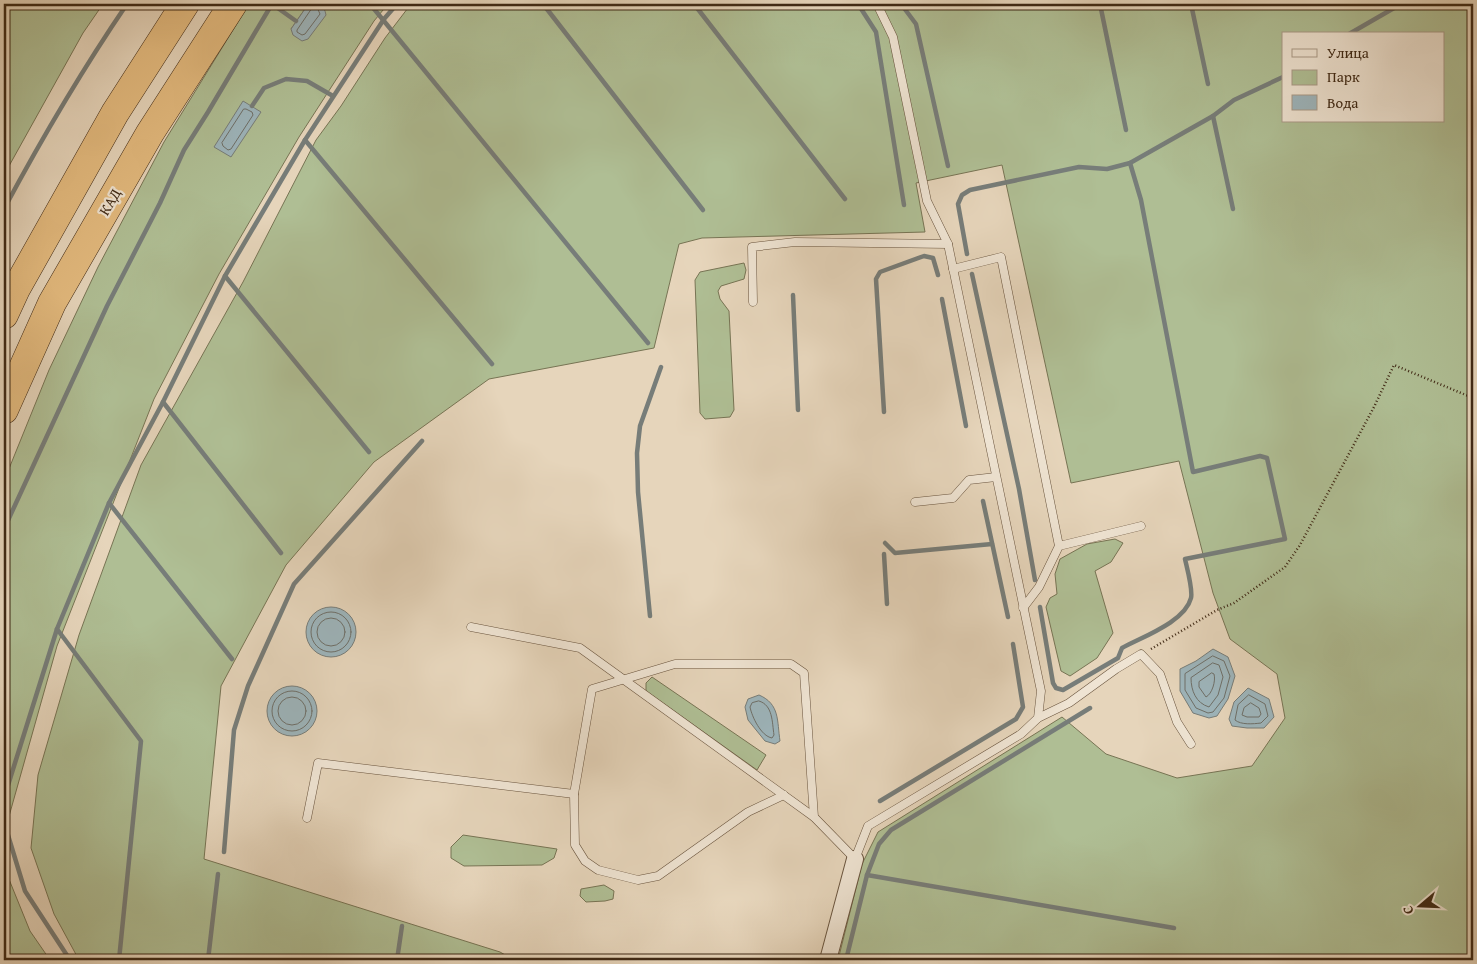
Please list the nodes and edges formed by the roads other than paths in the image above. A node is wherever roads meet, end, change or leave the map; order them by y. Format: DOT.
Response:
graph roads {
  1 [pos="185,4"];
  2 [pos="233,4"];
  3 [pos="877,4"];
  4 [pos="948,244"];
  5 [pos="953,269"];
  6 [pos="753,302"];
  7 [pos="4,315"];
  8 [pos="4,410"];
  9 [pos="996,477"];
  10 [pos="915,502"];
  11 [pos="1141,526"];
  12 [pos="1059,546"];
  13 [pos="1023,608"];
  14 [pos="471,627"];
  15 [pos="624,679"];
  16 [pos="1038,718"];
  17 [pos="1191,744"];
  18 [pos="574,794"];
  19 [pos="784,795"];
  20 [pos="814,817"];
  21 [pos="307,818"];
  22 [pos="855,859"];
  23 [pos="828,960"];
  1 -- 7 [label="highway"];
  2 -- 8 [label="highway, КАД"];
  3 -- 4 [label="lane"];
  4 -- 5 [label="lane"];
  4 -- 6 [label="lane"];
  5 -- 9 [label="lane"];
  5 -- 12 [label="lane"];
  9 -- 10 [label="lane"];
  9 -- 13 [label="lane"];
  11 -- 12 [label="lane"];
  12 -- 13 [label="lane"];
  13 -- 16 [label="lane"];
  14 -- 15 [label="lane"];
  15 -- 18 [label="lane"];
  15 -- 19 [label="lane"];
  15 -- 20 [label="lane"];
  16 -- 17 [label="lane"];
  16 -- 22 [label="lane"];
  18 -- 19 [label="lane"];
  18 -- 21 [label="lane"];
  19 -- 20 [label="lane"];
  20 -- 22 [label="lane"];
  22 -- 23 [label="street"];
}
